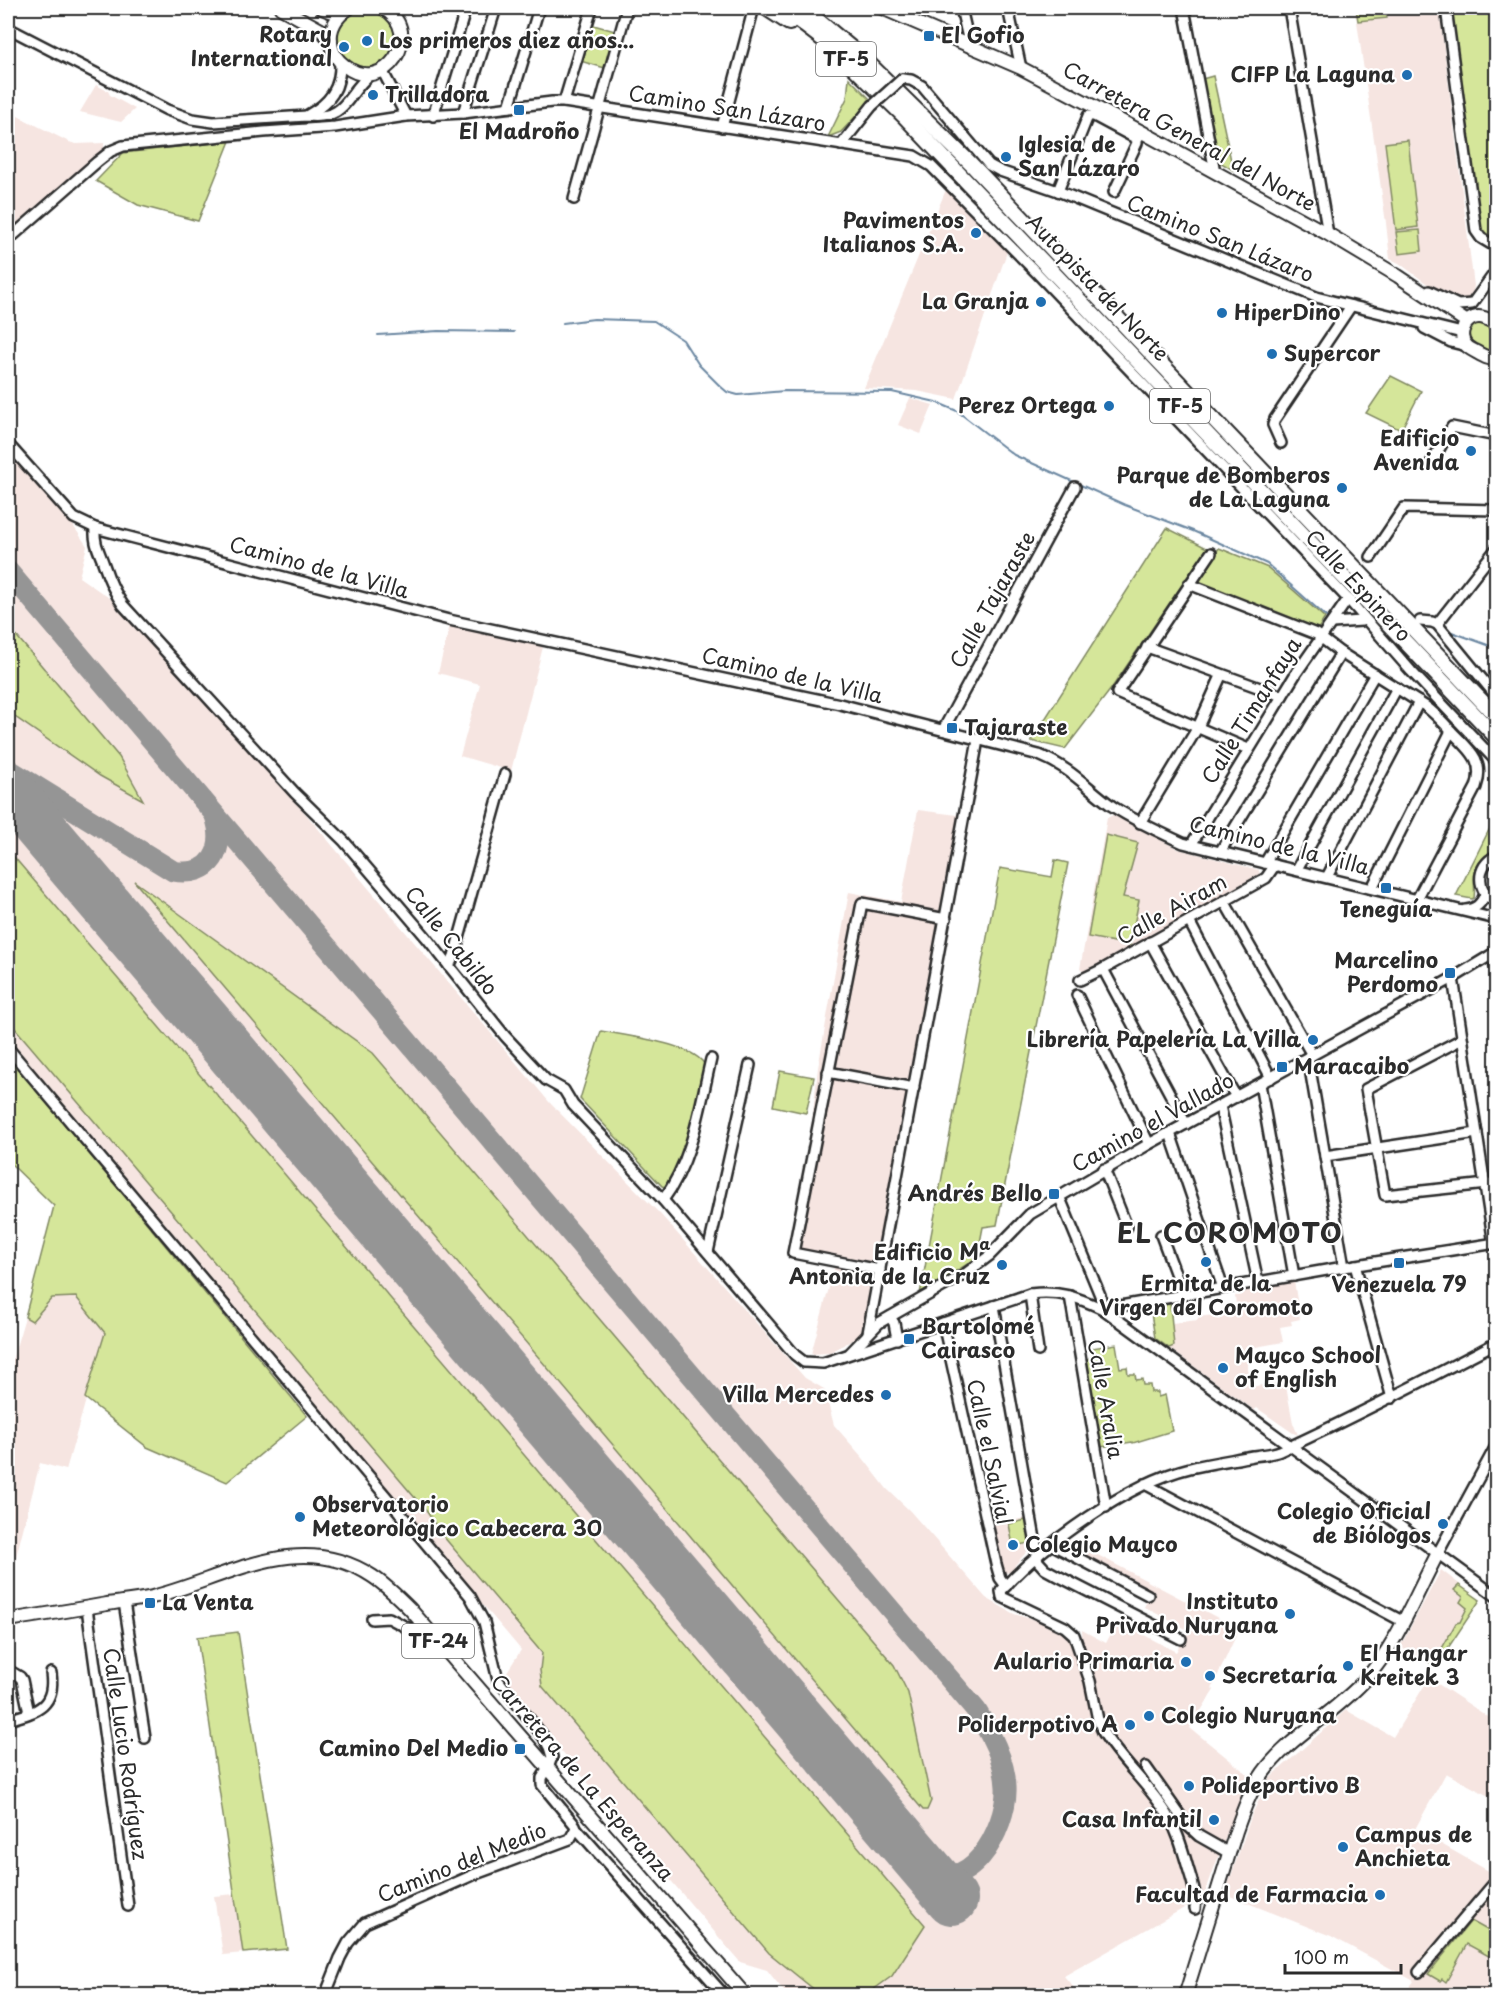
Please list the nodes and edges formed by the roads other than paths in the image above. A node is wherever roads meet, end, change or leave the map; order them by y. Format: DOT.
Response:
graph roads {
  1 [pos="281,8"];
  2 [pos="322,8"];
  3 [pos="466,8"];
  4 [pos="496,8"];
  5 [pos="539,8"];
  6 [pos="592,8"];
  7 [pos="627,8"];
  8 [pos="782,8"];
  9 [pos="803,8"];
  10 [pos="813,8"];
  11 [pos="882,8"];
  12 [pos="961,8"];
  13 [pos="1008,8"];
  14 [pos="1184,8"];
  15 [pos="1289,8"];
  16 [pos="1446,8"];
  17 [pos="759,9"];
  18 [pos="345,10"];
  19 [pos="388,10"];
  20 [pos="8,28"];
  21 [pos="331,40"];
  22 [pos="970,47"];
  23 [pos="340,62"];
  24 [pos="1020,68"];
  25 [pos="376,72"];
  26 [pos="885,79"];
  27 [pos="564,102"];
  28 [pos="509,107"];
  29 [pos="599,108"];
  30 [pos="1090,111"];
  31 [pos="463,113"];
  32 [pos="307,116"];
  33 [pos="406,116"];
  34 [pos="433,116"];
  35 [pos="904,117"];
  36 [pos="722,127"];
  37 [pos="1140,136"];
  38 [pos="841,145"];
  39 [pos="1215,172"];
  40 [pos="1058,191"];
  41 [pos="1114,192"];
  42 [pos="574,199"];
  43 [pos="1328,234"];
  44 [pos="8,240"];
  45 [pos="1497,247"];
  46 [pos="1495,274"];
  47 [pos="1413,286"];
  48 [pos="1351,306"];
  49 [pos="1414,323"];
  50 [pos="1468,324"];
  51 [pos="1497,324"];
  52 [pos="1467,346"];
  53 [pos="1497,359"];
  54 [pos="1497,436"];
  55 [pos="1281,443"];
  56 [pos="8,444"];
  57 [pos="1431,462"];
  58 [pos="1075,487"];
  59 [pos="1497,510"];
  60 [pos="95,528"];
  61 [pos="1497,549"];
  62 [pos="1211,553"];
  63 [pos="1371,557"];
  64 [pos="1189,584"];
  65 [pos="1348,599"];
  66 [pos="1362,621"];
  67 [pos="1420,621"];
  68 [pos="1332,622"];
  69 [pos="1437,624"];
  70 [pos="1320,638"];
  71 [pos="1147,648"];
  72 [pos="1341,653"];
  73 [pos="1375,674"];
  74 [pos="1221,676"];
  75 [pos="1397,688"];
  76 [pos="1456,695"];
  77 [pos="1282,696"];
  78 [pos="1497,696"];
  79 [pos="1419,702"];
  80 [pos="1497,716"];
  81 [pos="1198,728"];
  82 [pos="943,730"];
  83 [pos="1451,730"];
  84 [pos="1497,737"];
  85 [pos="978,740"];
  86 [pos="1248,749"];
  87 [pos="1497,749"];
  88 [pos="1497,761"];
  89 [pos="505,774"];
  90 [pos="1140,823"];
  91 [pos="1191,845"];
  92 [pos="1220,852"];
  93 [pos="1497,856"];
  94 [pos="1270,864"];
  95 [pos="1297,869"];
  96 [pos="1327,877"];
  97 [pos="1372,888"];
  98 [pos="1485,894"];
  99 [pos="1417,899"];
  100 [pos="1224,902"];
  101 [pos="1497,902"];
  102 [pos="1460,910"];
  103 [pos="946,919"];
  104 [pos="1497,919"];
  105 [pos="1189,921"];
  106 [pos="1150,942"];
  107 [pos="1494,954"];
  108 [pos="449,966"];
  109 [pos="1497,968"];
  110 [pos="1103,969"];
  111 [pos="1453,978"];
  112 [pos="1080,980"];
  113 [pos="1077,995"];
  114 [pos="1462,1039"];
  115 [pos="8,1048"];
  116 [pos="1310,1056"];
  117 [pos="711,1059"];
  118 [pos="750,1065"];
  119 [pos="828,1072"];
  120 [pos="1271,1078"];
  121 [pos="1260,1084"];
  122 [pos="914,1088"];
  123 [pos="1236,1097"];
  124 [pos="1220,1106"];
  125 [pos="1186,1124"];
  126 [pos="1170,1133"];
  127 [pos="1476,1133"];
  128 [pos="1149,1144"];
  129 [pos="1376,1147"];
  130 [pos="1325,1156"];
  131 [pos="1104,1169"];
  132 [pos="1497,1183"];
  133 [pos="1485,1184"];
  134 [pos="1059,1196"];
  135 [pos="663,1200"];
  136 [pos="1127,1227"];
  137 [pos="1161,1235"];
  138 [pos="1495,1244"];
  139 [pos="708,1252"];
  140 [pos="1355,1265"];
  141 [pos="1344,1267"];
  142 [pos="880,1270"];
  143 [pos="1294,1276"];
  144 [pos="1258,1282"];
  145 [pos="1223,1288"];
  146 [pos="1030,1294"];
  147 [pos="1183,1294"];
  148 [pos="1070,1296"];
  149 [pos="994,1305"];
  150 [pos="1103,1309"];
  151 [pos="890,1317"];
  152 [pos="875,1319"];
  153 [pos="943,1323"];
  154 [pos="897,1339"];
  155 [pos="884,1343"];
  156 [pos="1497,1343"];
  157 [pos="1038,1351"];
  158 [pos="849,1355"];
  159 [pos="1392,1398"];
  160 [pos="1289,1446"];
  161 [pos="1497,1446"];
  162 [pos="1145,1484"];
  163 [pos="1106,1507"];
  164 [pos="1053,1545"];
  165 [pos="1438,1553"];
  166 [pos="1036,1557"];
  167 [pos="1003,1589"];
  168 [pos="1148,1595"];
  169 [pos="1497,1596"];
  170 [pos="124,1602"];
  171 [pos="87,1608"];
  172 [pos="372,1619"];
  173 [pos="8,1622"];
  174 [pos="1402,1622"];
  175 [pos="430,1631"];
  176 [pos="1181,1639"];
  177 [pos="8,1670"];
  178 [pos="51,1673"];
  179 [pos="29,1713"];
  180 [pos="8,1719"];
  181 [pos="145,1738"];
  182 [pos="1146,1767"];
  183 [pos="548,1768"];
  184 [pos="576,1828"];
  185 [pos="1229,1853"];
  186 [pos="1497,1881"];
  187 [pos="128,1906"];
  188 [pos="1195,1909"];
  189 [pos="1419,1972"];
  190 [pos="325,1995"];
  191 [pos="725,1995"];
  192 [pos="746,1995"];
  193 [pos="1185,1995"];
  1 -- 21 [label="main road"];
  2 -- 18 [label="main road"];
  3 -- 34 [label="street"];
  4 -- 31 [label="street"];
  5 -- 28 [label="street"];
  6 -- 27 [label="street"];
  7 -- 29 [label="street"];
  8 -- 35 [label="highway, Autopista del Norte / TF-5"];
  9 -- 26 [label="highway, Autopista del Norte / TF-5"];
  10 -- 26 [label="highway"];
  11 -- 22 [label="main road, Carretera General del Norte"];
  12 -- 22 [label="street"];
  13 -- 24 [label="street"];
  14 -- 39 [label="street"];
  15 -- 43 [label="street"];
  16 -- 45 [label="street"];
  17 -- 35 [label="highway"];
  17 -- 36 [label="street"];
  18 -- 21 [label="main road"];
  19 -- 25 [label="main road"];
  20 -- 32 [label="street"];
  21 -- 23 [label="main road"];
  22 -- 24 [label="main road, Carretera General del Norte"];
  23 -- 25 [label="main road"];
  23 -- 32 [label="street"];
  24 -- 30 [label="main road, Carretera General del Norte"];
  25 -- 32 [label="street"];
  25 -- 33 [label="street"];
  26 -- 80 [label="highway, Autopista del Norte / TF-5"];
  27 -- 28 [label="street, Camino San Lázaro"];
  27 -- 29 [label="street, Camino San Lázaro"];
  28 -- 31 [label="street, Camino San Lázaro"];
  29 -- 36 [label="street, Camino San Lázaro"];
  29 -- 42 [label="street"];
  30 -- 37 [label="main road, Carretera General del Norte"];
  30 -- 40 [label="street"];
  31 -- 34 [label="street, Camino San Lázaro"];
  33 -- 34 [label="street, Camino San Lázaro"];
  33 -- 44 [label="street, Camino San Lázaro"];
  35 -- 76 [label="highway, Autopista del Norte / TF-5"];
  36 -- 38 [label="street, Camino San Lázaro"];
  37 -- 39 [label="main road, Carretera General del Norte"];
  37 -- 41 [label="street"];
  38 -- 40 [label="street, Camino San Lázaro, bridge"];
  38 -- 65 [label="street, Calle Espinero"];
  39 -- 43 [label="main road, Carretera General del Norte"];
  40 -- 48 [label="street, Camino San Lázaro"];
  43 -- 47 [label="main road, Carretera General del Norte"];
  46 -- 47 [label="street"];
  46 -- 50 [label="street"];
  47 -- 50 [label="main road, Carretera General del Norte"];
  48 -- 49 [label="street, Camino San Lázaro"];
  48 -- 55 [label="street"];
  49 -- 50 [label="street, Camino San Lázaro"];
  49 -- 52 [label="street, Camino San Lázaro"];
  50 -- 51 [label="main road, Carretera General del Norte"];
  50 -- 52 [label="main road"];
  52 -- 53 [label="main road"];
  54 -- 57 [label="street"];
  56 -- 60 [label="street, Camino de la Villa"];
  58 -- 82 [label="street, Calle Tajaraste"];
  59 -- 63 [label="street"];
  60 -- 82 [label="street, Camino de la Villa"];
  60 -- 108 [label="street, Calle Cabildo"];
  61 -- 69 [label="street"];
  62 -- 64 [label="street"];
  64 -- 70 [label="street"];
  64 -- 71 [label="street"];
  65 -- 68 [label="street, Calle Timanfaya"];
  65 -- 88 [label="street, Calle Espinero"];
  66 -- 68 [label="street"];
  67 -- 69 [label="street"];
  68 -- 70 [label="street, Calle Timanfaya"];
  69 -- 78 [label="street"];
  70 -- 72 [label="street"];
  70 -- 77 [label="street, Calle Timanfaya"];
  71 -- 74 [label="street"];
  71 -- 81 [label="street"];
  72 -- 73 [label="street"];
  72 -- 92 [label="street"];
  73 -- 75 [label="street"];
  73 -- 94 [label="street, Calle Airam"];
  74 -- 77 [label="street"];
  74 -- 81 [label="street"];
  75 -- 79 [label="street"];
  75 -- 95 [label="street"];
  76 -- 84 [label="highway, Autopista del Norte / TF-5"];
  76 -- 87 [label="highway"];
  77 -- 86 [label="street, Calle Timanfaya"];
  79 -- 83 [label="street"];
  79 -- 96 [label="street"];
  81 -- 86 [label="street"];
  81 -- 90 [label="street"];
  82 -- 85 [label="street, Camino de la Villa"];
  83 -- 97 [label="street"];
  83 -- 99 [label="street"];
  85 -- 90 [label="street, Camino de la Villa"];
  85 -- 103 [label="street"];
  86 -- 91 [label="street, Calle Timanfaya"];
  89 -- 108 [label="street"];
  90 -- 91 [label="street, Camino de la Villa"];
  91 -- 92 [label="street, Camino de la Villa"];
  92 -- 94 [label="street, Camino de la Villa"];
  93 -- 98 [label="street"];
  94 -- 95 [label="street, Camino de la Villa"];
  94 -- 100 [label="street, Calle Airam"];
  95 -- 96 [label="street, Camino de la Villa"];
  96 -- 97 [label="street, Camino de la Villa"];
  97 -- 99 [label="street, Camino de la Villa"];
  98 -- 101 [label="street"];
  98 -- 102 [label="street"];
  99 -- 102 [label="street, Camino de la Villa"];
  100 -- 105 [label="street, Calle Airam"];
  100 -- 116 [label="street"];
  102 -- 104 [label="street, Camino de la Villa"];
  103 -- 119 [label="street"];
  103 -- 122 [label="street"];
  105 -- 106 [label="street, Calle Airam"];
  105 -- 120 [label="street"];
  106 -- 110 [label="street, Calle Airam"];
  106 -- 123 [label="street"];
  107 -- 109 [label="street"];
  107 -- 111 [label="street, Camino el Vallado"];
  108 -- 135 [label="street, Calle Cabildo"];
  110 -- 112 [label="street, Calle Airam"];
  110 -- 125 [label="street"];
  111 -- 114 [label="street"];
  111 -- 116 [label="street, Camino el Vallado"];
  113 -- 128 [label="street"];
  114 -- 127 [label="street"];
  114 -- 129 [label="street"];
  115 -- 183 [label="street"];
  116 -- 120 [label="street, Camino el Vallado"];
  116 -- 130 [label="street"];
  117 -- 135 [label="street"];
  118 -- 139 [label="street"];
  119 -- 122 [label="street"];
  119 -- 142 [label="street"];
  120 -- 121 [label="street, Camino el Vallado"];
  121 -- 123 [label="street, Camino el Vallado"];
  121 -- 143 [label="street"];
  122 -- 142 [label="street"];
  123 -- 124 [label="street, Camino el Vallado"];
  124 -- 125 [label="street, Camino el Vallado"];
  124 -- 144 [label="street"];
  125 -- 126 [label="street, Camino el Vallado"];
  126 -- 128 [label="street, Camino el Vallado"];
  126 -- 145 [label="street"];
  127 -- 129 [label="street"];
  127 -- 133 [label="street"];
  128 -- 131 [label="street, Camino el Vallado"];
  129 -- 130 [label="street"];
  129 -- 133 [label="street"];
  130 -- 141 [label="street"];
  131 -- 134 [label="street, Camino el Vallado"];
  131 -- 136 [label="street"];
  132 -- 133 [label="street"];
  133 -- 138 [label="street"];
  134 -- 150 [label="street"];
  134 -- 151 [label="street, Camino el Vallado"];
  135 -- 139 [label="street, Calle Cabildo"];
  137 -- 147 [label="street"];
  138 -- 140 [label="street"];
  139 -- 158 [label="street, Calle Cabildo"];
  140 -- 141 [label="street"];
  140 -- 159 [label="street"];
  141 -- 143 [label="street"];
  142 -- 152 [label="street"];
  143 -- 144 [label="street"];
  144 -- 145 [label="street"];
  145 -- 147 [label="street"];
  146 -- 148 [label="street"];
  146 -- 149 [label="street"];
  146 -- 157 [label="street"];
  147 -- 150 [label="street"];
  148 -- 150 [label="street"];
  148 -- 163 [label="street, Calle Aralia"];
  149 -- 153 [label="street"];
  149 -- 166 [label="street"];
  150 -- 160 [label="street"];
  151 -- 152 [label="street, Camino el Vallado"];
  151 -- 154 [label="street"];
  152 -- 155 [label="street"];
  152 -- 158 [label="street"];
  153 -- 154 [label="street"];
  153 -- 167 [label="street, Calle el Salvial"];
  154 -- 155 [label="street"];
  155 -- 158 [label="street"];
  156 -- 159 [label="street"];
  159 -- 160 [label="street"];
  160 -- 162 [label="street"];
  160 -- 165 [label="street"];
  161 -- 165 [label="street"];
  162 -- 163 [label="street"];
  162 -- 174 [label="street"];
  163 -- 164 [label="street"];
  164 -- 166 [label="street"];
  164 -- 168 [label="street"];
  165 -- 169 [label="street"];
  165 -- 174 [label="main road"];
  166 -- 167 [label="street"];
  166 -- 176 [label="street"];
  167 -- 188 [label="street"];
  170 -- 171 [label="main road, Carretera de La Esperanza / TF-24"];
  170 -- 175 [label="main road, Carretera de La Esperanza / TF-24"];
  170 -- 181 [label="street"];
  171 -- 173 [label="main road, Carretera de La Esperanza / TF-24"];
  171 -- 187 [label="street, Calle Lucio Rodríguez"];
  172 -- 175 [label="street"];
  174 -- 185 [label="main road"];
  175 -- 183 [label="main road, Carretera de La Esperanza / TF-24"];
  177 -- 179 [label="street"];
  178 -- 179 [label="street"];
  179 -- 180 [label="street"];
  182 -- 185 [label="street"];
  183 -- 184 [label="street, Camino del Medio"];
  183 -- 192 [label="main road, Carretera de La Esperanza / TF-24"];
  184 -- 190 [label="street, Camino del Medio"];
  184 -- 191 [label="street"];
  185 -- 193 [label="main road"];
  186 -- 189 [label="street"];
}
